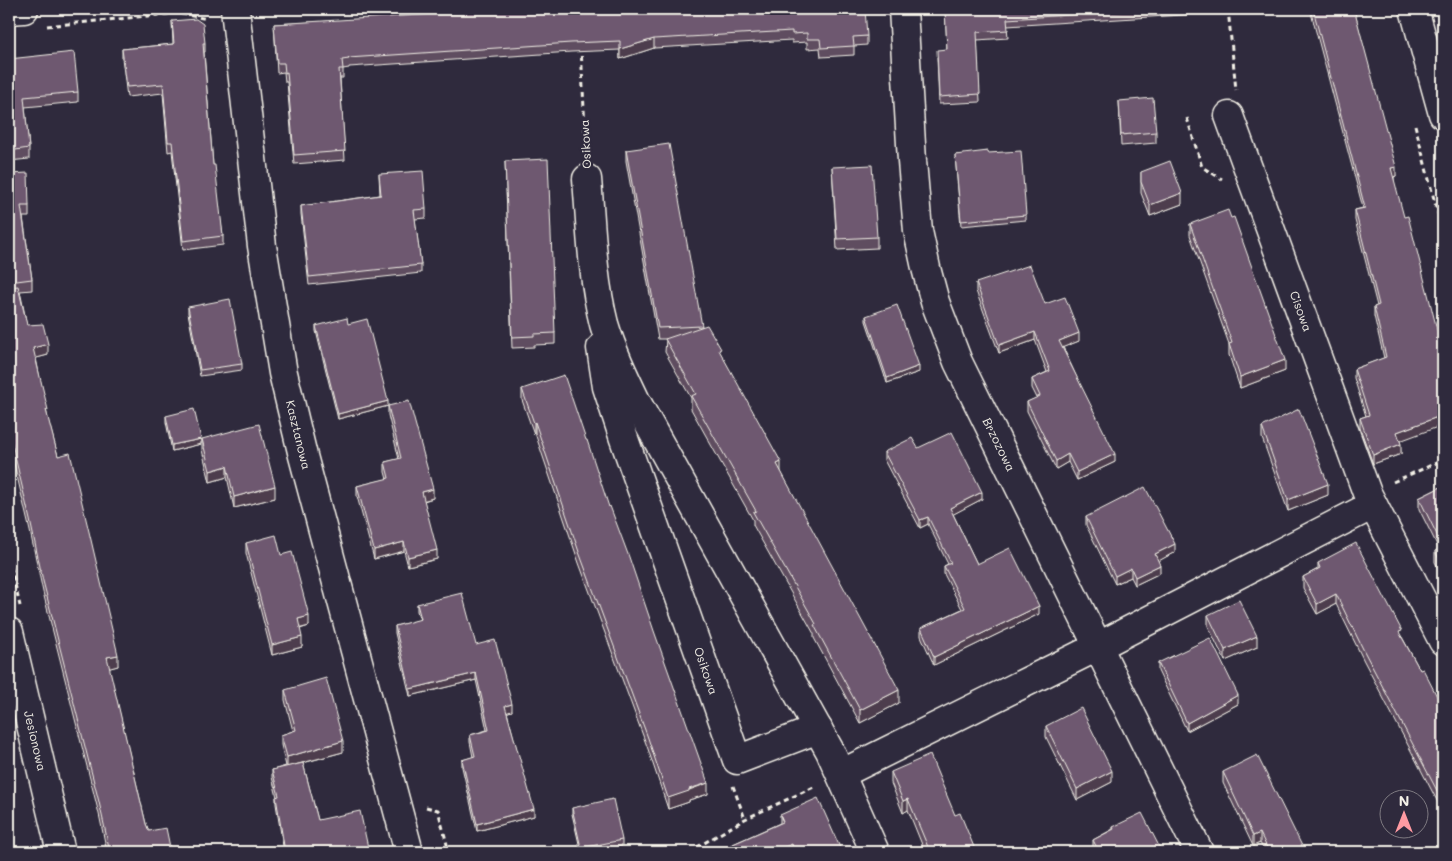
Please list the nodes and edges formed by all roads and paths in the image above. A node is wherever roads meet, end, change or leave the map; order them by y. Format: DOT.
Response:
graph roads {
  1 [pos="24,9"];
  2 [pos="903,9"];
  3 [pos="1228,9"];
  4 [pos="1414,9"];
  5 [pos="9,10"];
  6 [pos="236,18"];
  7 [pos="46,26"];
  8 [pos="580,47"];
  9 [pos="1443,114"];
  10 [pos="1229,116"];
  11 [pos="1187,118"];
  12 [pos="587,179"];
  13 [pos="1225,181"];
  14 [pos="595,280"];
  15 [pos="1443,460"];
  16 [pos="683,486"];
  17 [pos="1370,499"];
  18 [pos="646,501"];
  19 [pos="9,632"];
  20 [pos="1443,641"];
  21 [pos="1097,647"];
  22 [pos="818,729"];
  23 [pos="841,774"];
  24 [pos="61,852"];
  25 [pos="409,852"];
  26 [pos="689,852"];
  27 [pos="875,852"];
  28 [pos="1199,852"];
  1 -- 5 [label="street"];
  2 -- 21 [label="street, Brzozowa"];
  3 -- 10 [label="path"];
  4 -- 9 [label="street"];
  6 -- 7 [label="path"];
  6 -- 25 [label="street, Kasztanowa"];
  8 -- 12 [label="path, Osikowa"];
  10 -- 17 [label="street, Cisowa"];
  11 -- 13 [label="path"];
  12 -- 14 [label="street, Osikowa"];
  14 -- 16 [label="street, Osikowa"];
  14 -- 18 [label="street, Osikowa"];
  15 -- 17 [label="path"];
  16 -- 18 [label="street"];
  16 -- 22 [label="street, Osikowa"];
  17 -- 20 [label="street, Cisowa"];
  17 -- 21 [label="street"];
  18 -- 22 [label="street, Osikowa"];
  19 -- 24 [label="street, Jesionowa"];
  21 -- 23 [label="street"];
  21 -- 28 [label="street, Brzozowa"];
  22 -- 23 [label="street, Osikowa"];
  23 -- 26 [label="path"];
  23 -- 27 [label="street, Osikowa"];
}
